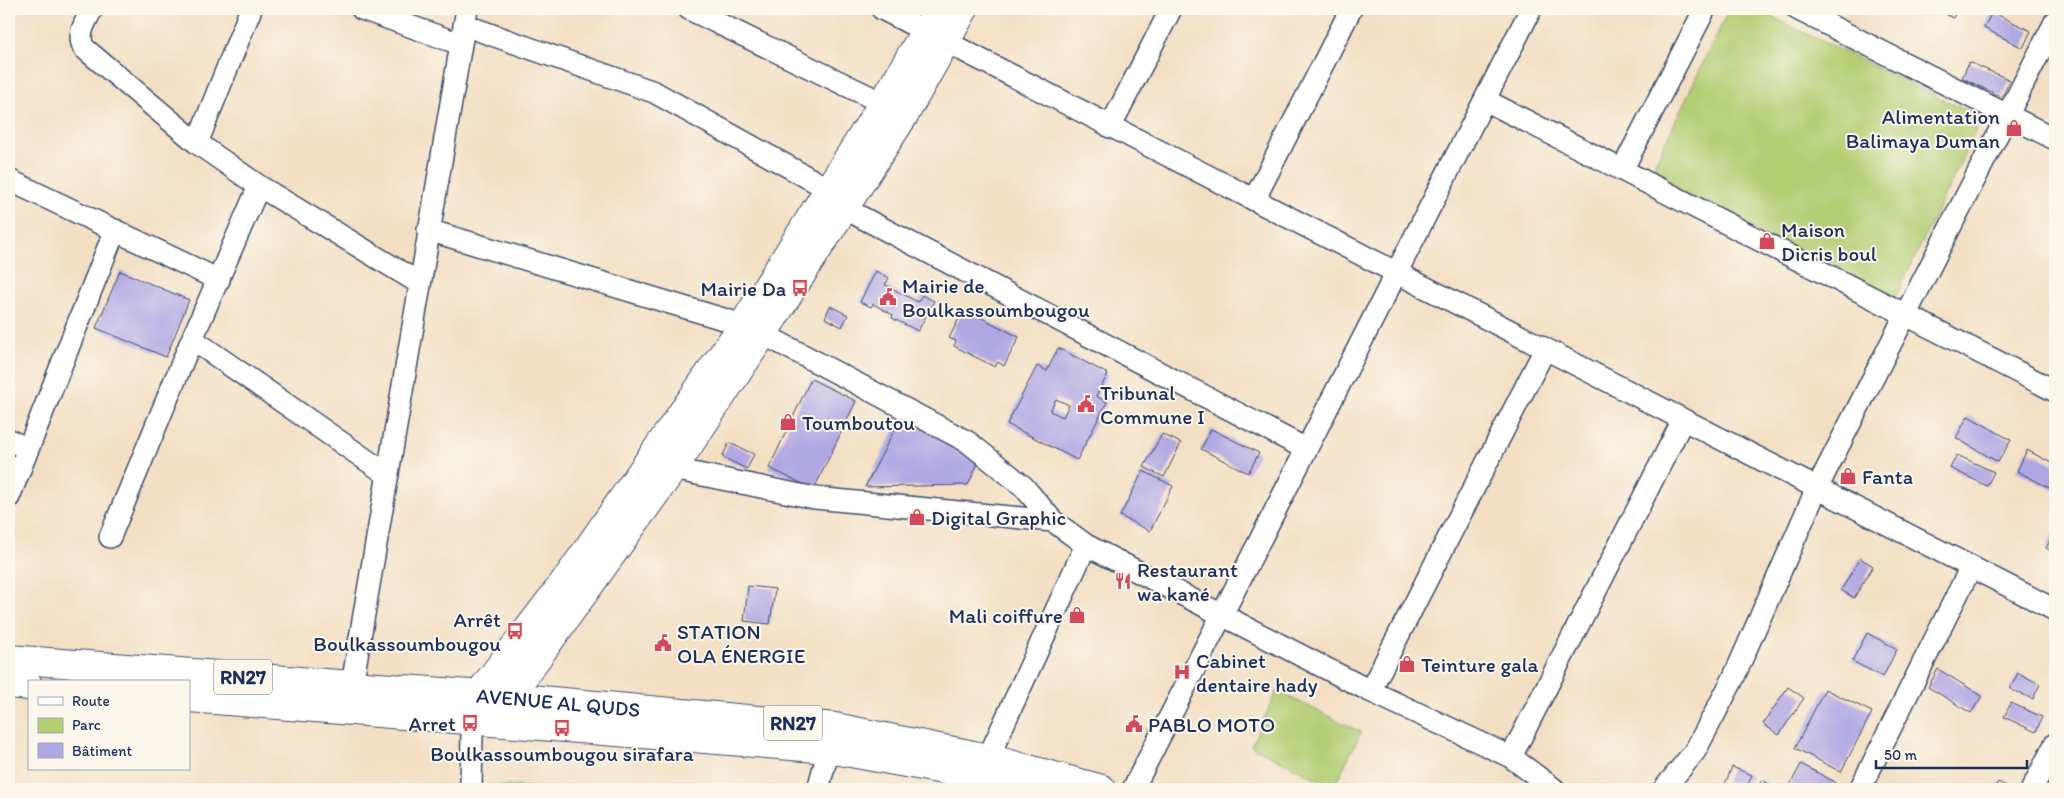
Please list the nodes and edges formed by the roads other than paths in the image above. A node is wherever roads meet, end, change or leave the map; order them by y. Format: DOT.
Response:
graph roads {
  1 [pos="92,9"];
  2 [pos="250,9"];
  3 [pos="362,9"];
  4 [pos="689,9"];
  5 [pos="882,9"];
  6 [pos="964,9"];
  7 [pos="1171,9"];
  8 [pos="1351,9"];
  9 [pos="1531,9"];
  10 [pos="1705,9"];
  11 [pos="1797,9"];
  12 [pos="2055,22"];
  13 [pos="464,26"];
  14 [pos="936,28"];
  15 [pos="1484,100"];
  16 [pos="894,109"];
  17 [pos="2008,115"];
  18 [pos="1110,127"];
  19 [pos="2055,139"];
  20 [pos="197,143"];
  21 [pos="1622,170"];
  22 [pos="9,180"];
  23 [pos="259,186"];
  24 [pos="1254,200"];
  25 [pos="845,201"];
  26 [pos="115,230"];
  27 [pos="428,230"];
  28 [pos="1396,273"];
  29 [pos="219,280"];
  30 [pos="419,283"];
  31 [pos="1906,315"];
  32 [pos="753,330"];
  33 [pos="192,339"];
  34 [pos="1545,349"];
  35 [pos="2055,391"];
  36 [pos="1683,420"];
  37 [pos="9,440"];
  38 [pos="28,449"];
  39 [pos="1306,449"];
  40 [pos="673,469"];
  41 [pos="388,474"];
  42 [pos="1818,488"];
  43 [pos="9,497"];
  44 [pos="1053,521"];
  45 [pos="110,537"];
  46 [pos="1086,545"];
  47 [pos="1971,567"];
  48 [pos="2055,610"];
  49 [pos="1222,615"];
  50 [pos="9,659"];
  51 [pos="9,684"];
  52 [pos="352,685"];
  53 [pos="28,686"];
  54 [pos="1370,691"];
  55 [pos="478,694"];
  56 [pos="509,697"];
  57 [pos="190,698"];
  58 [pos="477,725"];
  59 [pos="2055,744"];
  60 [pos="829,749"];
  61 [pos="1511,757"];
  62 [pos="988,758"];
  63 [pos="958,781"];
  64 [pos="471,789"];
  65 [pos="818,789"];
  66 [pos="1024,789"];
  67 [pos="1102,789"];
  68 [pos="1133,789"];
  69 [pos="1554,789"];
  70 [pos="1664,789"];
  71 [pos="1860,789"];
  72 [pos="2032,789"];
  1 -- 20 [label="street"];
  2 -- 20 [label="street"];
  3 -- 13 [label="street"];
  4 -- 16 [label="street"];
  5 -- 14 [label="street"];
  6 -- 14 [label="main road"];
  7 -- 18 [label="street"];
  8 -- 24 [label="street"];
  9 -- 15 [label="street"];
  10 -- 21 [label="street"];
  11 -- 17 [label="street"];
  12 -- 17 [label="street"];
  13 -- 25 [label="street"];
  13 -- 27 [label="street"];
  14 -- 16 [label="main road"];
  14 -- 18 [label="street"];
  15 -- 21 [label="street"];
  15 -- 28 [label="street"];
  16 -- 25 [label="main road"];
  17 -- 19 [label="street"];
  17 -- 31 [label="street"];
  18 -- 24 [label="street"];
  20 -- 23 [label="street"];
  21 -- 31 [label="street"];
  22 -- 26 [label="street"];
  23 -- 29 [label="street"];
  23 -- 30 [label="street"];
  24 -- 28 [label="street"];
  25 -- 32 [label="main road"];
  25 -- 39 [label="street"];
  26 -- 29 [label="street"];
  26 -- 38 [label="street"];
  27 -- 30 [label="street"];
  27 -- 32 [label="street"];
  28 -- 34 [label="street"];
  28 -- 39 [label="street"];
  29 -- 33 [label="street"];
  30 -- 41 [label="street"];
  31 -- 35 [label="street"];
  31 -- 42 [label="street"];
  32 -- 40 [label="main road"];
  32 -- 44 [label="street"];
  32 -- 55 [label="main road"];
  33 -- 41 [label="street"];
  33 -- 45 [label="street"];
  34 -- 36 [label="street"];
  34 -- 54 [label="street"];
  36 -- 42 [label="street"];
  36 -- 61 [label="street"];
  37 -- 38 [label="street"];
  38 -- 43 [label="street"];
  39 -- 49 [label="street"];
  40 -- 44 [label="street"];
  40 -- 56 [label="main road"];
  41 -- 52 [label="street"];
  42 -- 47 [label="street"];
  42 -- 70 [label="street"];
  44 -- 46 [label="street"];
  46 -- 49 [label="street"];
  46 -- 62 [label="street"];
  47 -- 48 [label="street"];
  47 -- 71 [label="street"];
  49 -- 54 [label="street"];
  49 -- 68 [label="street"];
  50 -- 52 [label="main road, AVENUE AL QUDS / RN27"];
  51 -- 53 [label="main road"];
  52 -- 55 [label="main road, AVENUE AL QUDS / RN27"];
  54 -- 61 [label="street"];
  55 -- 56 [label="main road, AVENUE AL QUDS / RN27"];
  55 -- 58 [label="main road"];
  56 -- 58 [label="main road"];
  56 -- 62 [label="main road, AVENUE AL QUDS / RN27"];
  57 -- 58 [label="main road, AVENUE AL QUDS / RN27"];
  58 -- 60 [label="main road, AVENUE AL QUDS / RN27"];
  58 -- 64 [label="street"];
  59 -- 72 [label="street"];
  60 -- 63 [label="main road, AVENUE AL QUDS / RN27"];
  60 -- 65 [label="street"];
  61 -- 69 [label="street"];
  62 -- 67 [label="main road, AVENUE AL QUDS / RN27"];
  63 -- 66 [label="main road, AVENUE AL QUDS / RN27"];
}
